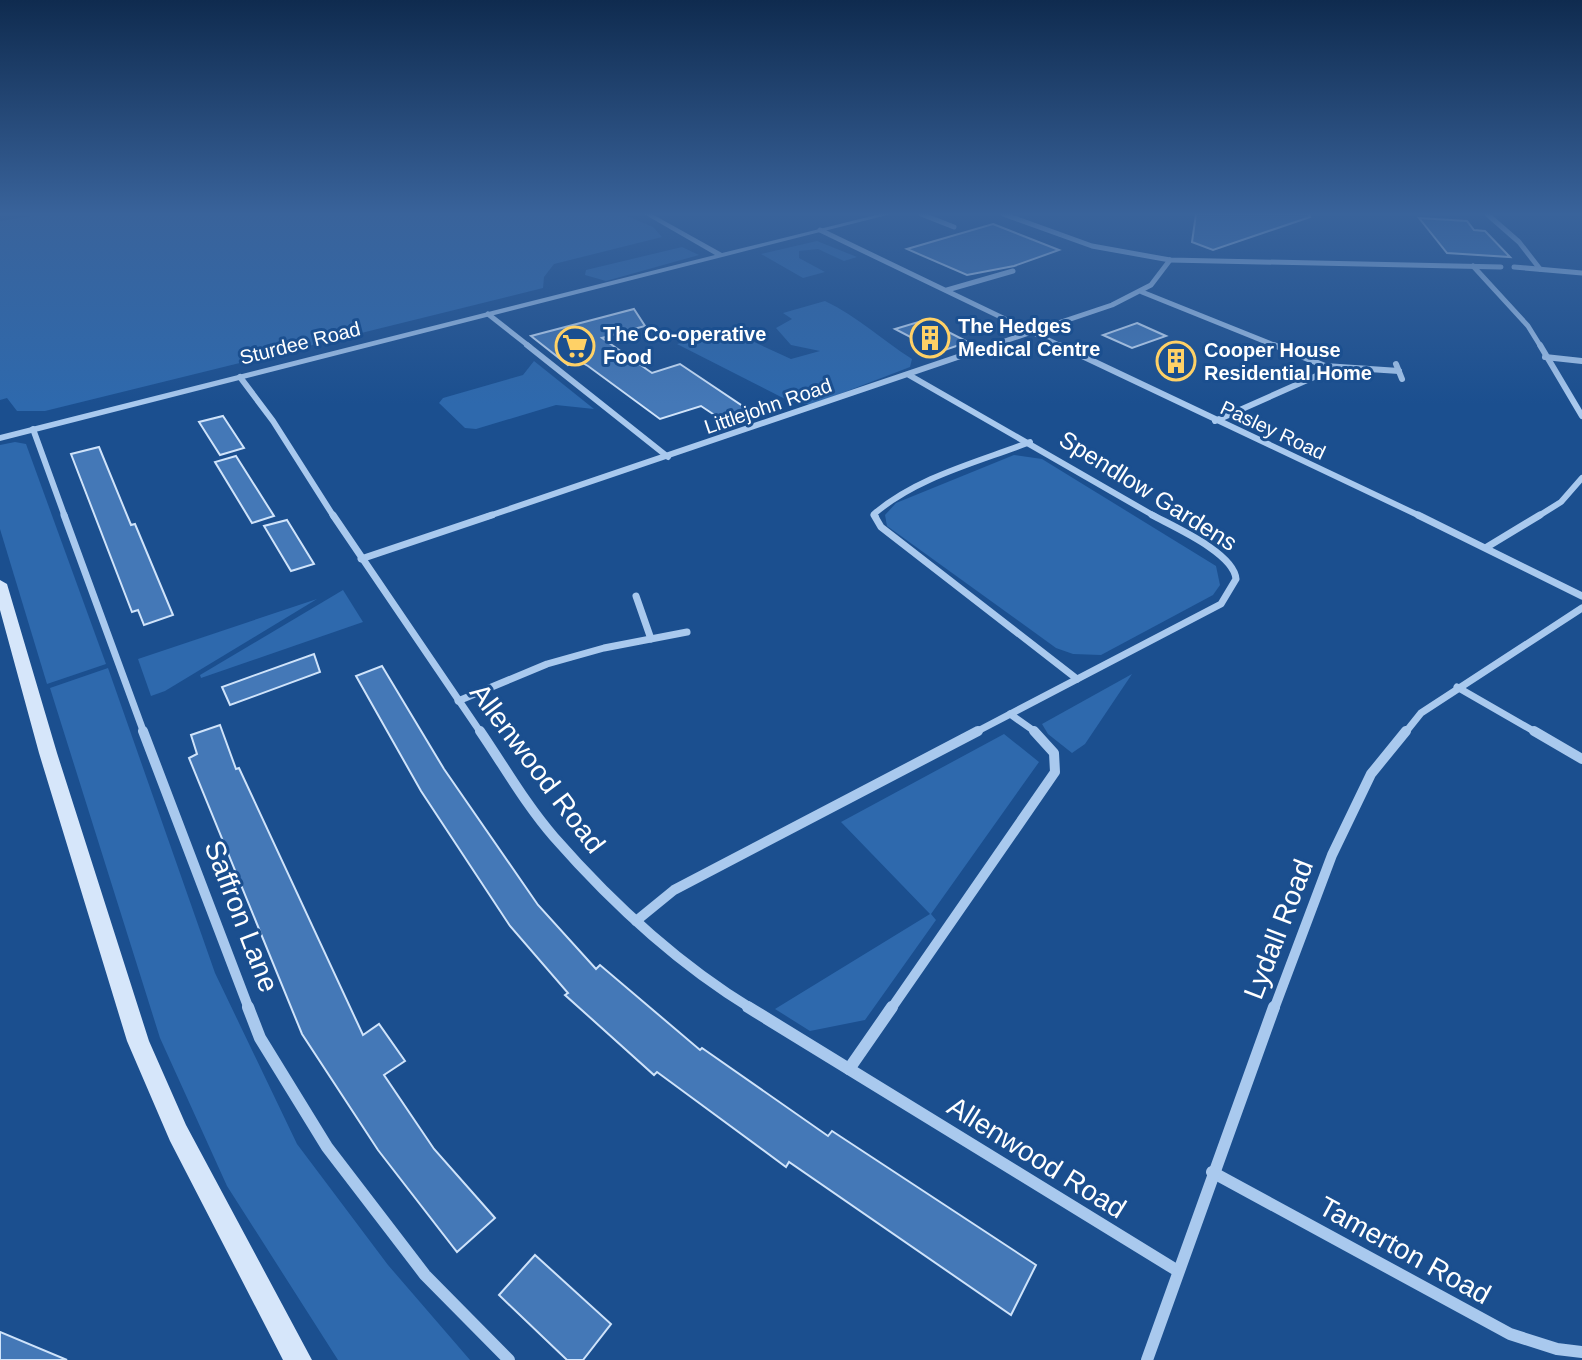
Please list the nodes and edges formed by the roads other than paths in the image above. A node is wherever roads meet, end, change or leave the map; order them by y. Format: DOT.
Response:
graph roads {
  1 [pos="629,277"];
  2 [pos="920,277"];
  3 [pos="991,277"];
  4 [pos="1158,277"];
  5 [pos="1483,277"];
  6 [pos="947,290"];
  7 [pos="1142,292"];
  8 [pos="488,314"];
  9 [pos="1032,333"];
  10 [pos="1545,357"];
  11 [pos="1582,361"];
  12 [pos="1325,366"];
  13 [pos="909,375"];
  14 [pos="240,377"];
  15 [pos="1402,379"];
  16 [pos="1582,416"];
  17 [pos="1215,421"];
  18 [pos="33,429"];
  19 [pos="0,438"];
  20 [pos="1030,442"];
  21 [pos="668,457"];
  22 [pos="1582,478"];
  23 [pos="1487,547"];
  24 [pos="361,559"];
  25 [pos="0,584"];
  26 [pos="636,596"];
  27 [pos="1582,596"];
  28 [pos="1582,608"];
  29 [pos="687,632"];
  30 [pos="651,639"];
  31 [pos="1077,679"];
  32 [pos="1457,687"];
  33 [pos="458,701"];
  34 [pos="1010,714"];
  35 [pos="1582,759"];
  36 [pos="636,921"];
  37 [pos="849,1069"];
  38 [pos="1212,1172"];
  39 [pos="1178,1271"];
  40 [pos="1582,1352"];
  41 [pos="298,1360"];
  42 [pos="509,1360"];
  43 [pos="1147,1360"];
  1 -- 8 [label="street, Sturdee Road"];
  2 -- 6 [label="street, Pasley Road"];
  3 -- 6 [label="street"];
  4 -- 7 [label="street, Littlejohn Road"];
  5 -- 10 [label="street"];
  6 -- 9 [label="street, Pasley Road"];
  7 -- 9 [label="street, Littlejohn Road"];
  7 -- 12 [label="street"];
  8 -- 14 [label="street, Sturdee Road"];
  8 -- 21 [label="street"];
  9 -- 13 [label="street, Littlejohn Road"];
  9 -- 17 [label="street, Pasley Road"];
  10 -- 11 [label="street"];
  10 -- 16 [label="street"];
  12 -- 15 [label="street"];
  12 -- 17 [label="street"];
  13 -- 20 [label="street, Spendlow Gardens"];
  13 -- 21 [label="street, Littlejohn Road"];
  14 -- 18 [label="street, Sturdee Road"];
  14 -- 24 [label="street, Allenwood Road"];
  17 -- 23 [label="street, Pasley Road"];
  18 -- 19 [label="street, Sturdee Road"];
  18 -- 42 [label="street, Saffron Lane"];
  20 -- 31 [label="street, Spendlow Gardens"];
  20 -- 31 [label="street, Spendlow Gardens"];
  21 -- 24 [label="street, Littlejohn Road"];
  22 -- 23 [label="street"];
  23 -- 27 [label="street, Pasley Road"];
  24 -- 33 [label="street, Allenwood Road"];
  25 -- 41 [label="main road"];
  26 -- 30 [label="street"];
  28 -- 32 [label="street, Lydall Road"];
  29 -- 30 [label="street"];
  30 -- 33 [label="street"];
  31 -- 34 [label="street, Spendlow Gardens"];
  32 -- 35 [label="street"];
  32 -- 38 [label="street, Lydall Road"];
  33 -- 36 [label="street, Allenwood Road"];
  34 -- 36 [label="street, Spendlow Gardens"];
  34 -- 37 [label="street"];
  36 -- 37 [label="street, Allenwood Road"];
  37 -- 39 [label="street, Allenwood Road"];
  38 -- 39 [label="street, Lydall Road"];
  38 -- 40 [label="street, Tamerton Road"];
  39 -- 43 [label="street, Lydall Road"];
}
